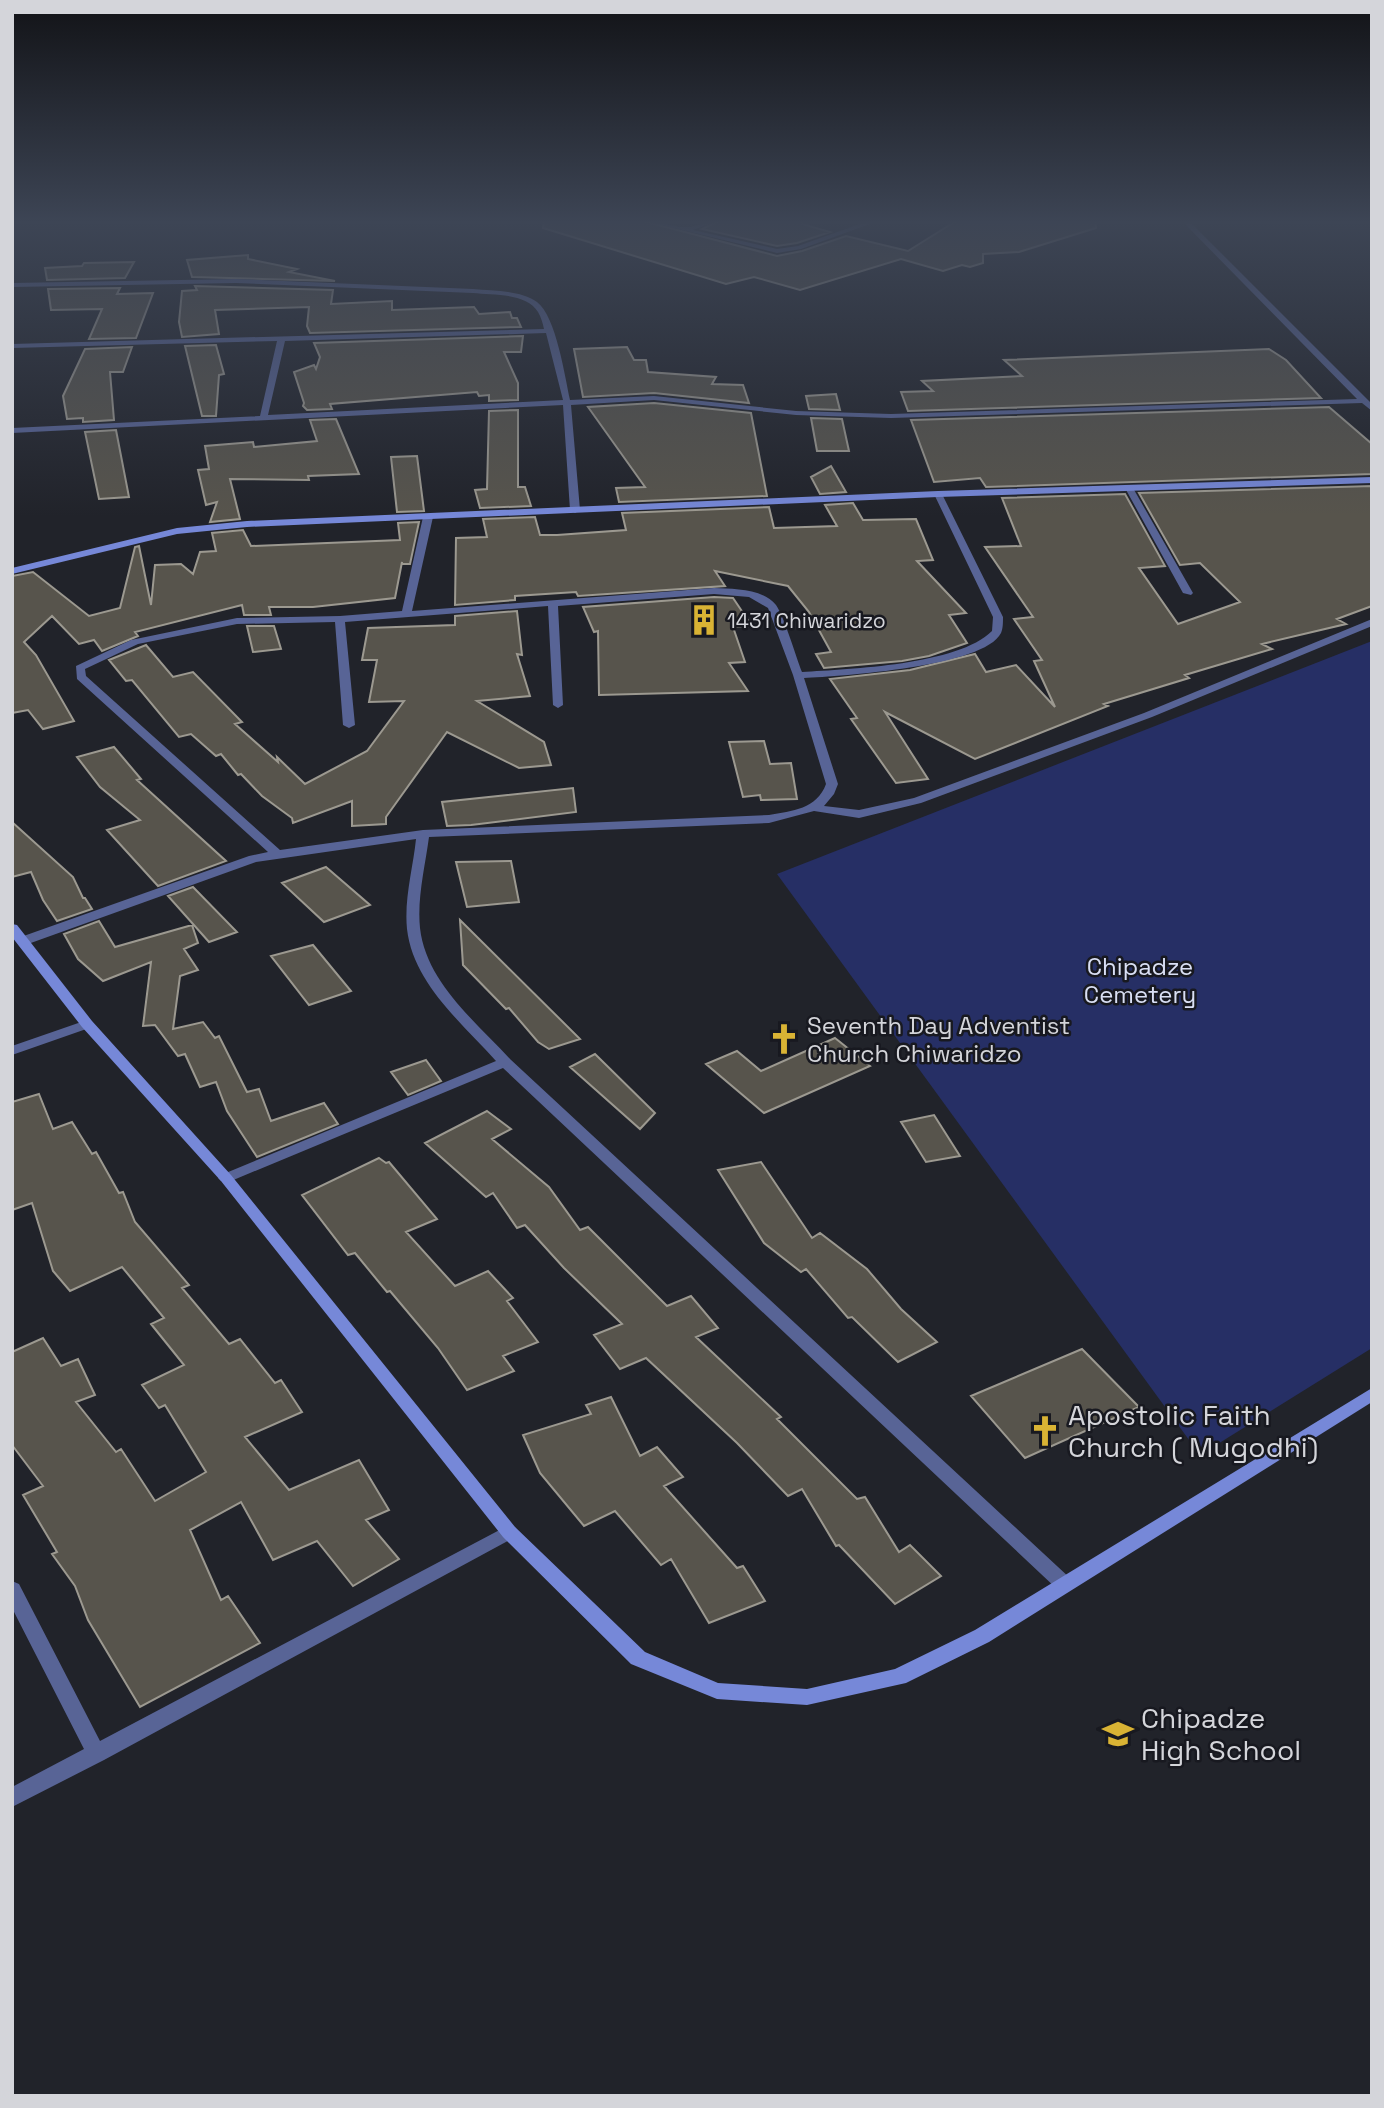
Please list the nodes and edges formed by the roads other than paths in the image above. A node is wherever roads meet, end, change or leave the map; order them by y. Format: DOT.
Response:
graph roads {
  1 [pos="545,319"];
  2 [pos="1282,319"];
  3 [pos="549,331"];
  4 [pos="282,337"];
  5 [pos="12,346"];
  6 [pos="1363,401"];
  7 [pos="567,402"];
  8 [pos="1372,409"];
  9 [pos="264,417"];
  10 [pos="12,431"];
  11 [pos="1372,480"];
  12 [pos="1129,488"];
  13 [pos="938,495"];
  14 [pos="575,510"];
  15 [pos="428,517"];
  16 [pos="12,571"];
  17 [pos="1188,593"];
  18 [pos="553,604"];
  19 [pos="407,612"];
  20 [pos="340,619"];
  21 [pos="1372,622"];
  22 [pos="798,675"];
  23 [pos="558,705"];
  24 [pos="349,725"];
  25 [pos="816,808"];
  26 [pos="423,834"];
  27 [pos="277,854"];
  28 [pos="18,935"];
  29 [pos="87,1024"];
  30 [pos="12,1051"];
  31 [pos="505,1062"];
  32 [pos="226,1178"];
  33 [pos="1372,1394"];
  34 [pos="509,1532"];
  35 [pos="1064,1584"];
  36 [pos="12,1589"];
  37 [pos="97,1754"];
  38 [pos="12,1798"];
  1 -- 3 [label="street"];
  2 -- 6 [label="street"];
  3 -- 4 [label="street"];
  3 -- 7 [label="street"];
  4 -- 5 [label="street"];
  4 -- 9 [label="street"];
  6 -- 7 [label="street"];
  6 -- 8 [label="street"];
  7 -- 9 [label="street"];
  7 -- 14 [label="street"];
  9 -- 10 [label="street"];
  11 -- 12 [label="street"];
  12 -- 13 [label="street"];
  12 -- 17 [label="street"];
  13 -- 14 [label="street"];
  13 -- 22 [label="street"];
  14 -- 15 [label="street"];
  15 -- 16 [label="street"];
  15 -- 19 [label="street"];
  18 -- 19 [label="street"];
  18 -- 22 [label="street"];
  18 -- 23 [label="street"];
  19 -- 20 [label="street"];
  20 -- 24 [label="street"];
  20 -- 27 [label="street"];
  21 -- 25 [label="street"];
  22 -- 25 [label="street"];
  25 -- 26 [label="street"];
  26 -- 27 [label="street"];
  26 -- 31 [label="street"];
  27 -- 28 [label="street"];
  28 -- 29 [label="street"];
  29 -- 30 [label="street"];
  29 -- 32 [label="street"];
  31 -- 32 [label="street"];
  31 -- 35 [label="street"];
  32 -- 34 [label="street"];
  33 -- 35 [label="street"];
  34 -- 35 [label="street"];
  34 -- 37 [label="street"];
  36 -- 37 [label="street"];
  37 -- 38 [label="street"];
}
